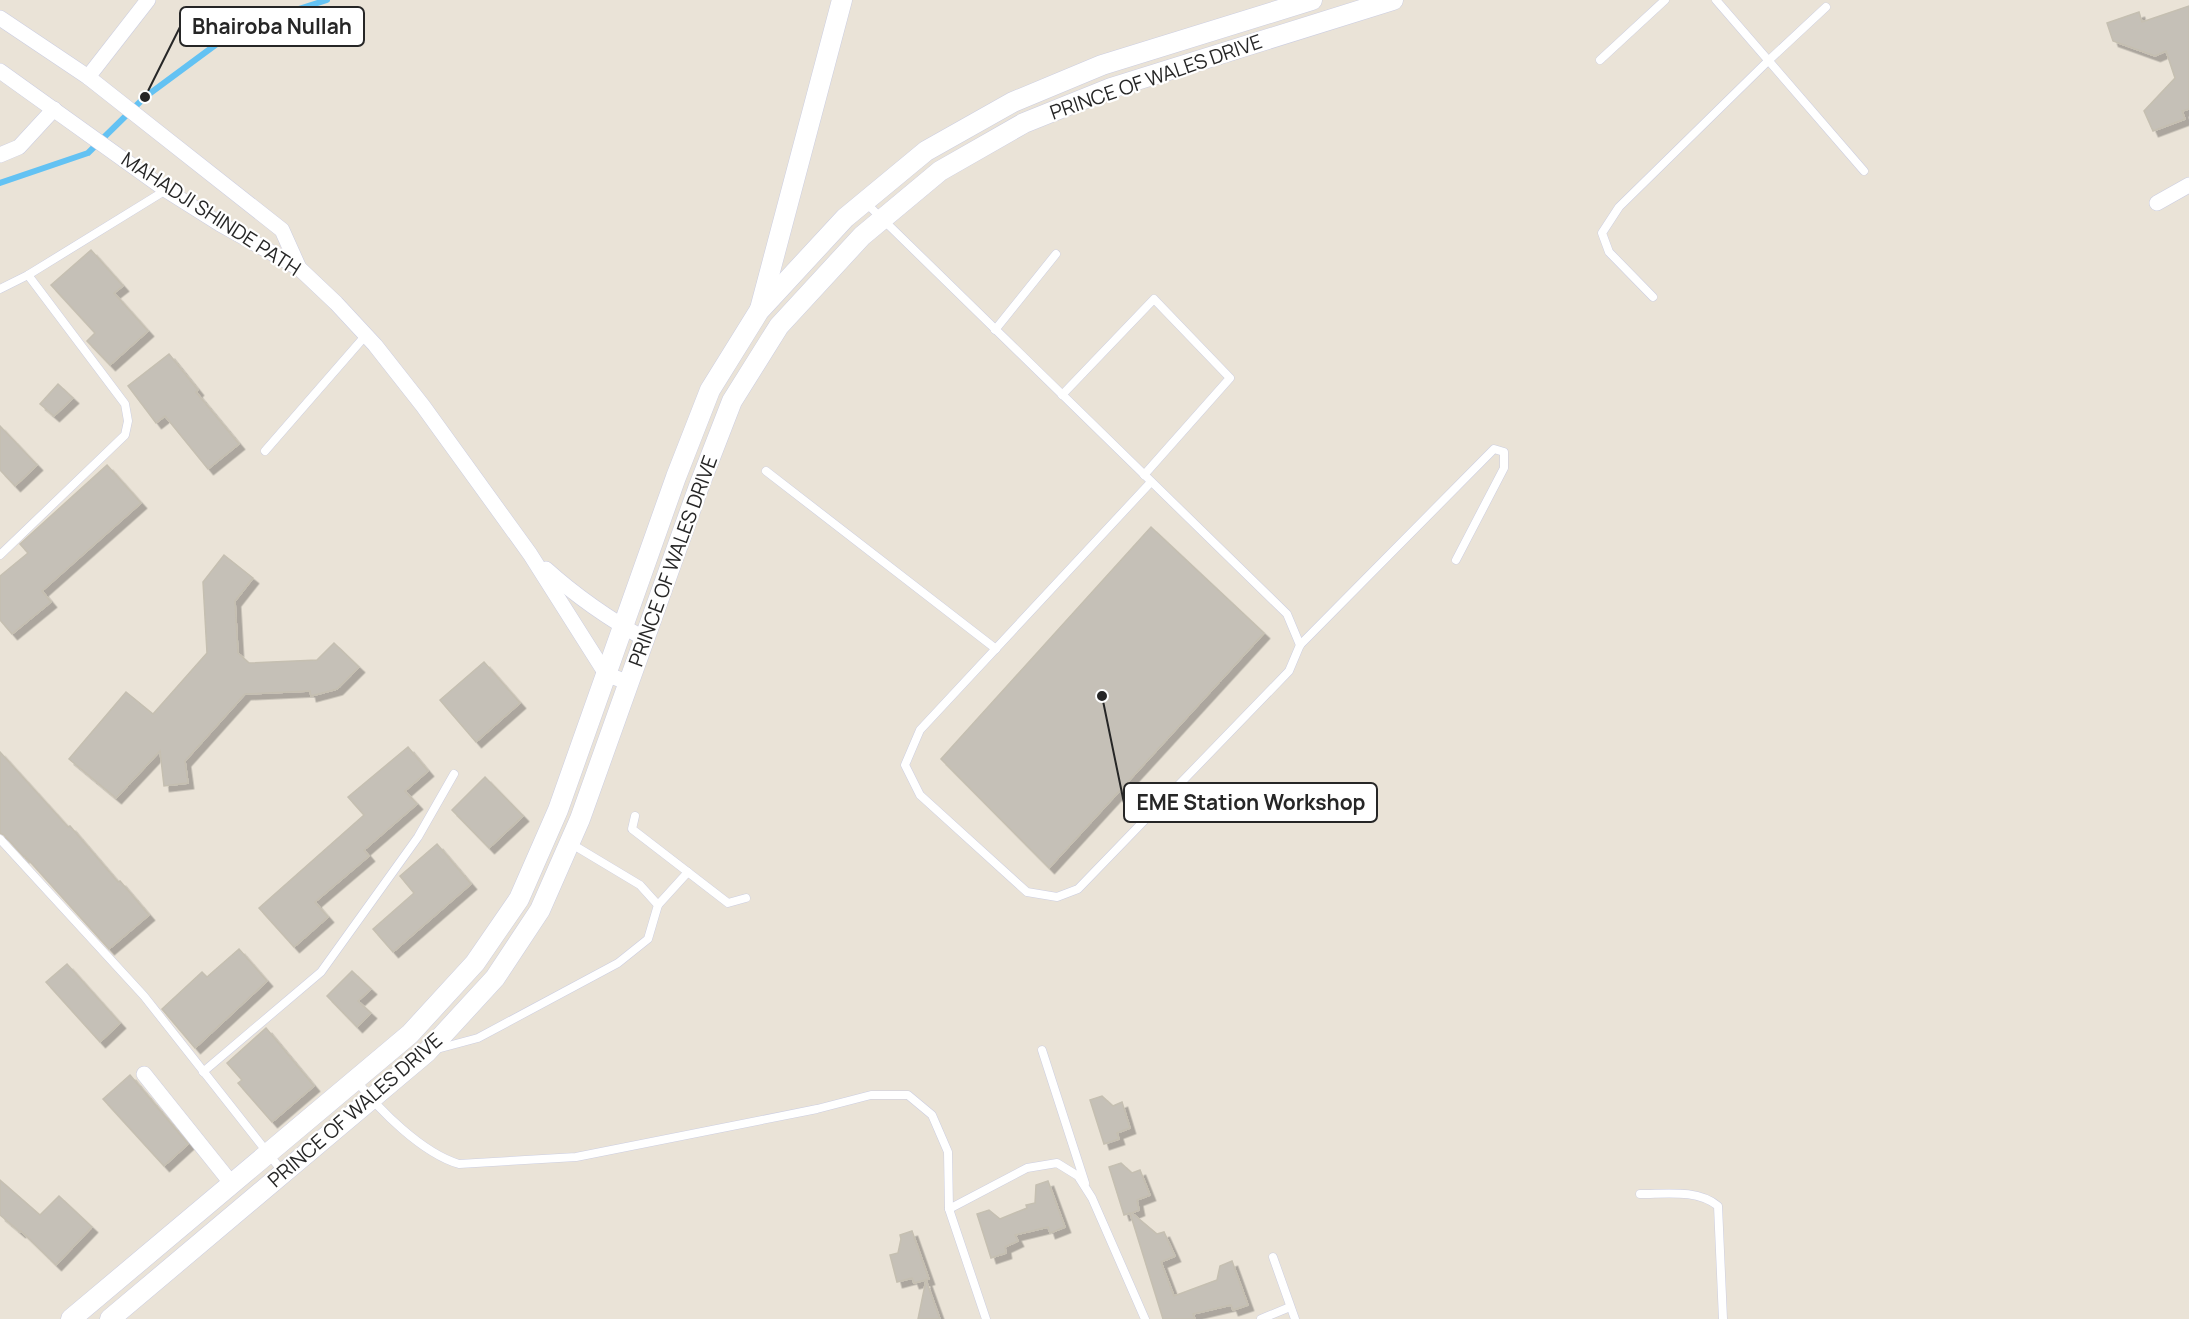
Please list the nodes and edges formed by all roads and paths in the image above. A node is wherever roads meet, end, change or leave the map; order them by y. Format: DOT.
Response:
graph roads {
  1 [pos="148,0"];
  2 [pos="842,0"];
  3 [pos="1312,0"];
  4 [pos="1393,0"];
  5 [pos="1665,0"];
  6 [pos="1716,0"];
  7 [pos="1276,5"];
  8 [pos="1826,7"];
  9 [pos="0,18"];
  10 [pos="1600,60"];
  11 [pos="1768,61"];
  12 [pos="0,71"];
  13 [pos="88,77"];
  14 [pos="54,109"];
  15 [pos="0,155"];
  16 [pos="1864,171"];
  17 [pos="2189,185"];
  18 [pos="166,190"];
  19 [pos="865,202"];
  20 [pos="2157,202"];
  21 [pos="882,219"];
  22 [pos="1056,254"];
  23 [pos="299,268"];
  24 [pos="28,275"];
  25 [pos="0,289"];
  26 [pos="1653,297"];
  27 [pos="759,311"];
  28 [pos="778,326"];
  29 [pos="995,330"];
  30 [pos="366,335"];
  31 [pos="1062,395"];
  32 [pos="265,451"];
  33 [pos="766,471"];
  34 [pos="1144,475"];
  35 [pos="1151,482"];
  36 [pos="530,554"];
  37 [pos="0,555"];
  38 [pos="1456,560"];
  39 [pos="622,627"];
  40 [pos="645,639"];
  41 [pos="1300,645"];
  42 [pos="996,649"];
  43 [pos="606,674"];
  44 [pos="629,683"];
  45 [pos="454,774"];
  46 [pos="635,816"];
  47 [pos="0,838"];
  48 [pos="570,843"];
  49 [pos="688,872"];
  50 [pos="746,898"];
  51 [pos="658,905"];
  52 [pos="1042,1050"];
  53 [pos="427,1052"];
  54 [pos="203,1072"];
  55 [pos="144,1074"];
  56 [pos="356,1080"];
  57 [pos="371,1099"];
  58 [pos="268,1154"];
  59 [pos="283,1173"];
  60 [pos="232,1184"];
  61 [pos="1088,1192"];
  62 [pos="1640,1194"];
  63 [pos="949,1209"];
  64 [pos="1273,1257"];
  65 [pos="1290,1307"];
  66 [pos="72,1319"];
  67 [pos="110,1319"];
  68 [pos="986,1319"];
  69 [pos="1145,1319"];
  70 [pos="1261,1319"];
  71 [pos="1295,1319"];
  72 [pos="1723,1319"];
  1 -- 13 [label="street"];
  2 -- 27 [label="street"];
  3 -- 7 [label="street, PRINCE OF WALES DRIVE"];
  4 -- 21 [label="street, PRINCE OF WALES DRIVE"];
  5 -- 10 [label="lane"];
  6 -- 11 [label="lane"];
  7 -- 19 [label="street, PRINCE OF WALES DRIVE"];
  8 -- 11 [label="lane"];
  9 -- 13 [label="street"];
  11 -- 16 [label="lane"];
  11 -- 26 [label="lane"];
  12 -- 14 [label="street, MAHADJI SHINDE PATH"];
  13 -- 23 [label="street"];
  14 -- 15 [label="street"];
  14 -- 18 [label="street, MAHADJI SHINDE PATH"];
  17 -- 20 [label="street"];
  18 -- 23 [label="street, MAHADJI SHINDE PATH"];
  18 -- 24 [label="lane"];
  19 -- 21 [label="lane"];
  19 -- 27 [label="street, PRINCE OF WALES DRIVE"];
  21 -- 28 [label="street, PRINCE OF WALES DRIVE"];
  21 -- 29 [label="lane"];
  22 -- 29 [label="lane"];
  23 -- 30 [label="street, MAHADJI SHINDE PATH"];
  24 -- 25 [label="lane"];
  24 -- 37 [label="lane"];
  27 -- 28 [label="street"];
  27 -- 39 [label="street, PRINCE OF WALES DRIVE"];
  28 -- 40 [label="street, PRINCE OF WALES DRIVE"];
  29 -- 31 [label="lane"];
  30 -- 32 [label="lane"];
  30 -- 36 [label="street, MAHADJI SHINDE PATH"];
  31 -- 34 [label="lane"];
  31 -- 34 [label="lane"];
  33 -- 42 [label="lane"];
  34 -- 35 [label="lane"];
  35 -- 41 [label="lane"];
  35 -- 42 [label="lane"];
  36 -- 39 [label="street, MAHADJI SHINDE PATH"];
  36 -- 43 [label="street, MAHADJI SHINDE PATH"];
  38 -- 41 [label="lane"];
  39 -- 40 [label="street, MAHADJI SHINDE PATH"];
  39 -- 43 [label="street, PRINCE OF WALES DRIVE"];
  40 -- 44 [label="street, PRINCE OF WALES DRIVE"];
  41 -- 42 [label="lane"];
  43 -- 44 [label="street"];
  43 -- 56 [label="street, PRINCE OF WALES DRIVE"];
  44 -- 48 [label="street, PRINCE OF WALES DRIVE"];
  45 -- 54 [label="lane"];
  46 -- 49 [label="lane"];
  47 -- 54 [label="lane"];
  48 -- 51 [label="lane"];
  48 -- 53 [label="street, PRINCE OF WALES DRIVE"];
  49 -- 50 [label="lane"];
  49 -- 51 [label="lane"];
  51 -- 53 [label="lane"];
  52 -- 61 [label="lane"];
  53 -- 57 [label="street, PRINCE OF WALES DRIVE"];
  54 -- 58 [label="lane"];
  55 -- 60 [label="street"];
  56 -- 57 [label="lane"];
  56 -- 58 [label="street, PRINCE OF WALES DRIVE"];
  57 -- 59 [label="street, PRINCE OF WALES DRIVE"];
  57 -- 63 [label="lane"];
  58 -- 59 [label="lane"];
  58 -- 60 [label="street, PRINCE OF WALES DRIVE"];
  59 -- 67 [label="street, PRINCE OF WALES DRIVE"];
  60 -- 66 [label="street, PRINCE OF WALES DRIVE"];
  61 -- 63 [label="lane"];
  61 -- 69 [label="lane"];
  62 -- 72 [label="lane"];
  63 -- 68 [label="lane"];
  64 -- 65 [label="lane"];
  65 -- 70 [label="lane"];
  65 -- 71 [label="lane"];
}
